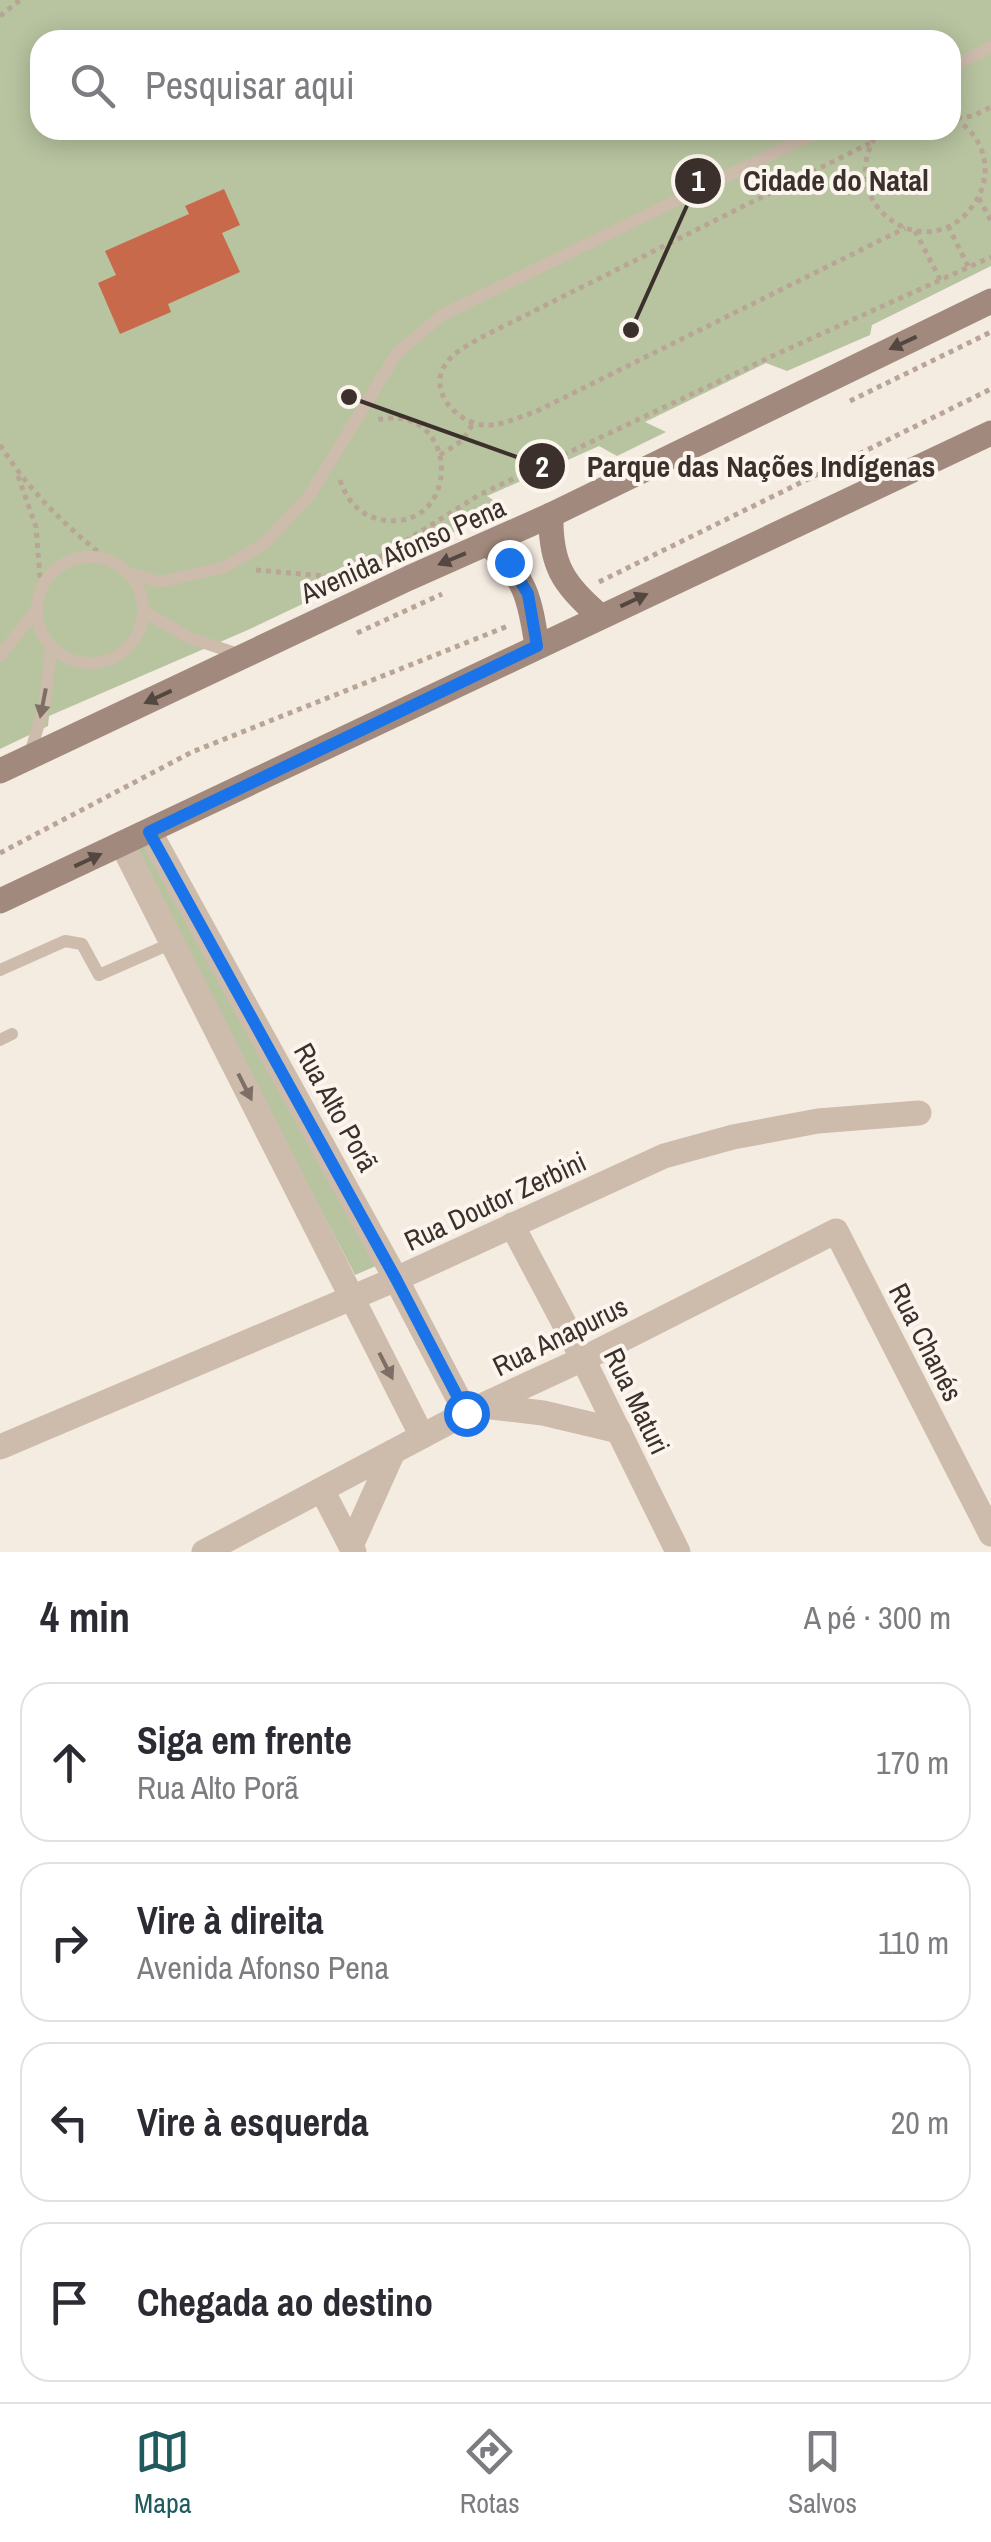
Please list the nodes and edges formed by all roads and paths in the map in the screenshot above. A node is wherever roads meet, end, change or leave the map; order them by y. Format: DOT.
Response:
graph roads {
  1 [pos="20,0"];
  2 [pos="0,16"];
  3 [pos="991,47"];
  4 [pos="961,62"];
  5 [pos="991,107"];
  6 [pos="961,117"];
  7 [pos="961,124"];
  8 [pos="801,140"];
  9 [pos="872,140"];
  10 [pos="870,143"];
  11 [pos="978,198"];
  12 [pos="991,220"];
  13 [pos="948,226"];
  14 [pos="905,228"];
  15 [pos="916,231"];
  16 [pos="991,258"];
  17 [pos="969,268"];
  18 [pos="941,282"];
  19 [pos="991,301"];
  20 [pos="991,389"];
  21 [pos="473,423"];
  22 [pos="991,433"];
  23 [pos="344,442"];
  24 [pos="0,445"];
  25 [pos="440,455"];
  26 [pos="15,468"];
  27 [pos="551,515"];
  28 [pos="488,544"];
  29 [pos="111,562"];
  30 [pos="225,567"];
  31 [pos="128,573"];
  32 [pos="41,589"];
  33 [pos="574,595"];
  34 [pos="36,610"];
  35 [pos="143,611"];
  36 [pos="532,615"];
  37 [pos="600,616"];
  38 [pos="537,646"];
  39 [pos="51,648"];
  40 [pos="0,656"];
  41 [pos="243,656"];
  42 [pos="29,757"];
  43 [pos="0,771"];
  44 [pos="149,832"];
  45 [pos="122,844"];
  46 [pos="0,853"];
  47 [pos="0,902"];
  48 [pos="172,943"];
  49 [pos="0,970"];
  50 [pos="247,1009"];
  51 [pos="214,1026"];
  52 [pos="919,1113"];
  53 [pos="512,1225"];
  54 [pos="836,1231"];
  55 [pos="396,1279"];
  56 [pos="350,1297"];
  57 [pos="583,1359"];
  58 [pos="474,1410"];
  59 [pos="619,1431"];
  60 [pos="422,1436"];
  61 [pos="0,1447"];
  62 [pos="393,1452"];
  63 [pos="323,1492"];
  64 [pos="991,1534"];
  65 [pos="352,1549"];
  66 [pos="204,1552"];
  67 [pos="678,1552"];
  1 -- 2 [label="path"];
  3 -- 4 [label="lane"];
  5 -- 6 [label="path"];
  7 -- 11 [label="path"];
  8 -- 23 [label="lane"];
  9 -- 10 [label="path"];
  10 -- 14 [label="path"];
  10 -- 21 [label="path"];
  11 -- 12 [label="path"];
  11 -- 13 [label="path"];
  13 -- 15 [label="path"];
  13 -- 17 [label="path"];
  14 -- 15 [label="path"];
  14 -- 21 [label="path"];
  15 -- 18 [label="path"];
  16 -- 17 [label="path"];
  17 -- 18 [label="path"];
  18 -- 30 [label="path"];
  19 -- 27 [label="main road, Avenida Afonso Pena, one-way"];
  20 -- 33 [label="path"];
  21 -- 25 [label="path"];
  37 -- 22 [label="main road, one-way"];
  23 -- 25 [label="path"];
  23 -- 25 [label="path"];
  23 -- 30 [label="lane"];
  24 -- 26 [label="path"];
  26 -- 29 [label="path"];
  26 -- 32 [label="path"];
  27 -- 28 [label="main road, Avenida Afonso Pena"];
  27 -- 33 [label="main road"];
  28 -- 36 [label="main road"];
  28 -- 41 [label="main road, Avenida Afonso Pena, one-way"];
  29 -- 31 [label="lane"];
  29 -- 32 [label="lane"];
  30 -- 31 [label="lane"];
  31 -- 35 [label="lane"];
  32 -- 34 [label="lane"];
  33 -- 37 [label="main road"];
  34 -- 39 [label="lane"];
  34 -- 40 [label="lane"];
  35 -- 39 [label="lane"];
  35 -- 41 [label="lane"];
  36 -- 38 [label="main road"];
  36 -- 46 [label="path"];
  37 -- 38 [label="main road"];
  38 -- 44 [label="main road"];
  39 -- 42 [label="lane, one-way"];
  41 -- 42 [label="main road, Avenida Afonso Pena, one-way"];
  42 -- 43 [label="main road, Avenida Afonso Pena"];
  44 -- 45 [label="main road"];
  44 -- 50 [label="street, Rua Alto Porã"];
  47 -- 45 [label="main road, one-way"];
  45 -- 48 [label="street"];
  48 -- 49 [label="lane"];
  48 -- 51 [label="street"];
  50 -- 51 [label="street"];
  50 -- 55 [label="street, Rua Alto Porã"];
  51 -- 56 [label="street, one-way"];
  52 -- 53 [label="street, Rua Doutor Zerbini"];
  53 -- 55 [label="street, Rua Doutor Zerbini"];
  53 -- 57 [label="street, Rua Maturi"];
  54 -- 57 [label="street, Rua Anapurus"];
  54 -- 64 [label="street, Rua Chanés"];
  55 -- 56 [label="street, Rua Doutor Zerbini"];
  55 -- 58 [label="street, Rua Alto Porã"];
  56 -- 60 [label="street, one-way"];
  56 -- 61 [label="street, Rua Doutor Zerbini"];
  57 -- 58 [label="street, Rua Anapurus"];
  57 -- 59 [label="street, Rua Maturi"];
  58 -- 59 [label="street"];
  58 -- 60 [label="street, Rua Anapurus"];
  59 -- 67 [label="street, Rua Maturi"];
  60 -- 62 [label="street, Rua Anapurus"];
  62 -- 63 [label="street, Rua Anapurus"];
  62 -- 65 [label="street"];
  63 -- 65 [label="street"];
  63 -- 66 [label="street, Rua Anapurus"];
}
